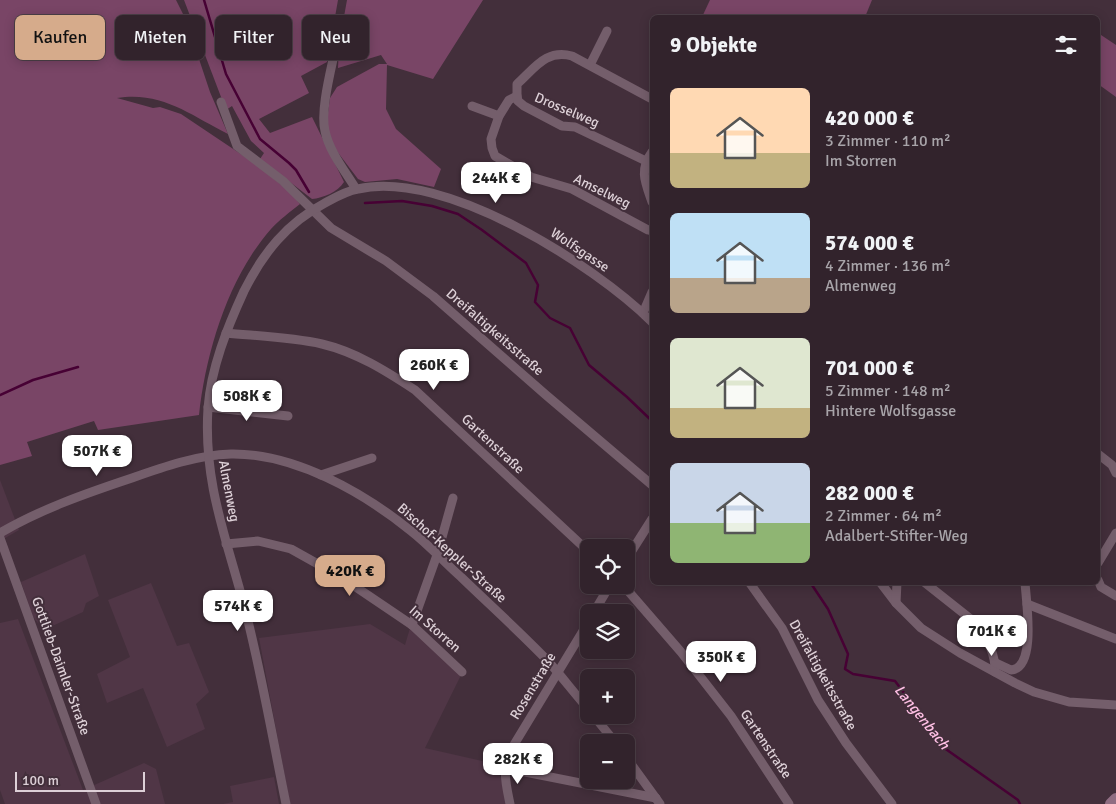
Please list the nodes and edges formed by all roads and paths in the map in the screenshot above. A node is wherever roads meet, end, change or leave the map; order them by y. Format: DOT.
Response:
graph roads {
  1 [pos="607,32"];
  2 [pos="334,60"];
  3 [pos="590,65"];
  4 [pos="517,96"];
  5 [pos="650,98"];
  6 [pos="221,102"];
  7 [pos="472,106"];
  8 [pos="498,116"];
  9 [pos="650,155"];
  10 [pos="646,161"];
  11 [pos="356,189"];
  12 [pos="650,194"];
  13 [pos="313,209"];
  14 [pos="650,230"];
  15 [pos="650,297"];
  16 [pos="643,313"];
  17 [pos="650,320"];
  18 [pos="226,333"];
  19 [pos="208,407"];
  20 [pos="288,416"];
  21 [pos="1100,456"];
  22 [pos="208,457"];
  23 [pos="372,458"];
  24 [pos="1116,473"];
  25 [pos="321,476"];
  26 [pos="650,483"];
  27 [pos="453,498"];
  28 [pos="650,523"];
  29 [pos="0,533"];
  30 [pos="1116,533"];
  31 [pos="0,538"];
  32 [pos="226,544"];
  33 [pos="580,544"];
  34 [pos="635,546"];
  35 [pos="437,556"];
  36 [pos="1100,560"];
  37 [pos="751,585"];
  38 [pos="882,585"];
  39 [pos="897,585"];
  40 [pos="928,585"];
  41 [pos="1025,585"];
  42 [pos="1100,585"];
  43 [pos="631,594"];
  44 [pos="1116,596"];
  45 [pos="896,603"];
  46 [pos="1027,604"];
  47 [pos="412,625"];
  48 [pos="580,636"];
  49 [pos="1116,639"];
  50 [pos="995,668"];
  51 [pos="462,672"];
  52 [pos="558,672"];
  53 [pos="580,699"];
  54 [pos="1116,705"];
  55 [pos="600,724"];
  56 [pos="608,734"];
  57 [pos="505,768"];
  58 [pos="635,770"];
  59 [pos="1116,799"];
  60 [pos="658,801"];
  61 [pos="96,804"];
  62 [pos="286,804"];
  63 [pos="510,804"];
  64 [pos="789,804"];
  65 [pos="892,804"];
  66 [pos="1110,804"];
  1 -- 3 [label="street"];
  2 -- 11 [label="street"];
  3 -- 4 [label="street, Drosselweg"];
  3 -- 5 [label="street, Drosselweg"];
  4 -- 8 [label="street, Amselweg"];
  4 -- 10 [label="street, Drosselweg"];
  6 -- 13 [label="street, Dreifaltigkeitsstraße"];
  7 -- 8 [label="street"];
  8 -- 14 [label="street, Amselweg"];
  9 -- 10 [label="street"];
  10 -- 12 [label="street"];
  11 -- 13 [label="street, Wolfsgasse"];
  11 -- 16 [label="street, Wolfsgasse"];
  13 -- 18 [label="street, Almenweg"];
  13 -- 26 [label="street, Dreifaltigkeitsstraße"];
  15 -- 16 [label="street"];
  16 -- 17 [label="street, Wolfsgasse"];
  18 -- 19 [label="street, Almenweg"];
  18 -- 33 [label="street, Gartenstraße"];
  19 -- 20 [label="street"];
  19 -- 22 [label="street, Almenweg"];
  21 -- 24 [label="street"];
  22 -- 25 [label="street, Bischof-Keppler-Straße"];
  22 -- 29 [label="street, Bischof-Keppler-Straße"];
  22 -- 32 [label="street, Almenweg"];
  23 -- 25 [label="street"];
  25 -- 35 [label="street, Bischof-Keppler-Straße"];
  27 -- 35 [label="street"];
  28 -- 34 [label="street"];
  30 -- 36 [label="street"];
  31 -- 61 [label="street, Gottlieb-Daimler-Straße"];
  32 -- 47 [label="street, Im Storren"];
  32 -- 62 [label="street, Almenweg"];
  35 -- 47 [label="street"];
  35 -- 52 [label="street, Bischof-Keppler-Straße"];
  37 -- 65 [label="street, Dreifaltigkeitsstraße"];
  38 -- 45 [label="street"];
  39 -- 45 [label="street"];
  40 -- 50 [label="street"];
  41 -- 46 [label="street"];
  42 -- 44 [label="street"];
  43 -- 64 [label="street, Gartenstraße"];
  45 -- 50 [label="street"];
  46 -- 49 [label="street"];
  46 -- 50 [label="street"];
  47 -- 51 [label="street, Im Storren"];
  48 -- 52 [label="street, Rosenstraße"];
  50 -- 54 [label="street"];
  52 -- 53 [label="street, Bischof-Keppler-Straße"];
  52 -- 57 [label="street, Rosenstraße"];
  55 -- 56 [label="street"];
  57 -- 60 [label="street"];
  57 -- 63 [label="street"];
  58 -- 60 [label="street"];
  59 -- 66 [label="street"];
}
